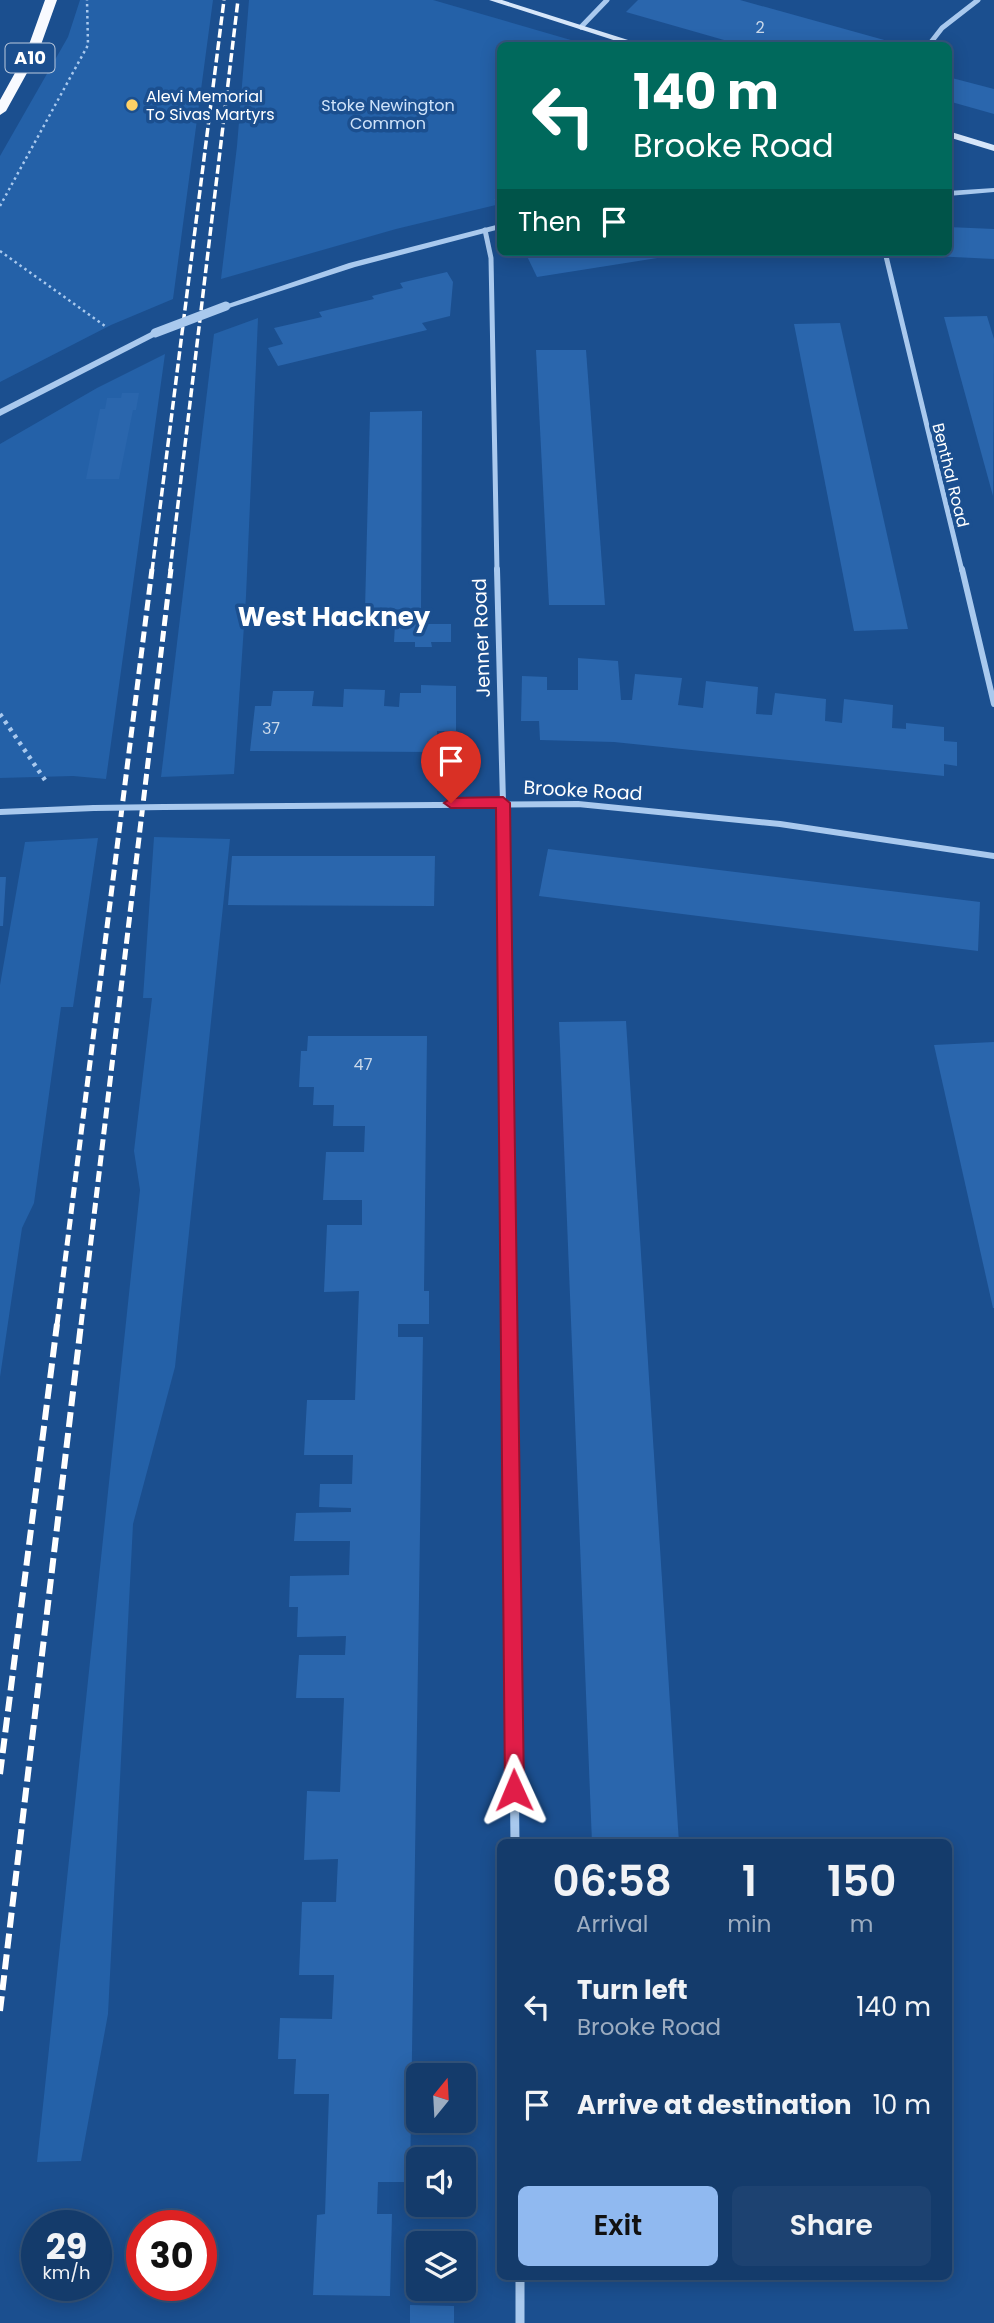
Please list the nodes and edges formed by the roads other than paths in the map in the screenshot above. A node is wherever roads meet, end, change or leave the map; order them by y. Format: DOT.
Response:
graph roads {
  1 [pos="51,0"];
  2 [pos="493,0"];
  3 [pos="607,0"];
  4 [pos="978,0"];
  5 [pos="582,27"];
  6 [pos="630,42"];
  7 [pos="931,42"];
  8 [pos="0,111"];
  9 [pos="952,135"];
  10 [pos="994,148"];
  11 [pos="994,190"];
  12 [pos="952,194"];
  13 [pos="497,228"];
  14 [pos="485,230"];
  15 [pos="886,256"];
  16 [pos="0,413"];
  17 [pos="994,704"];
  18 [pos="503,803"];
  19 [pos="0,812"];
  20 [pos="994,856"];
  21 [pos="515,1839"];
  22 [pos="520,2280"];
  23 [pos="520,2323"];
  1 -- 8 [label="highway, A10"];
  2 -- 5 [label="main road"];
  3 -- 5 [label="street"];
  4 -- 7 [label="street"];
  5 -- 6 [label="main road"];
  9 -- 10 [label="main road"];
  11 -- 12 [label="street"];
  13 -- 14 [label="street"];
  14 -- 16 [label="street, bridge"];
  14 -- 18 [label="street, Jenner Road"];
  15 -- 17 [label="street, Benthal Road"];
  18 -- 19 [label="street, Brooke Road, bridge"];
  18 -- 20 [label="street, Brooke Road"];
  18 -- 21 [label="street, Jenner Road"];
  22 -- 23 [label="street"];
}
